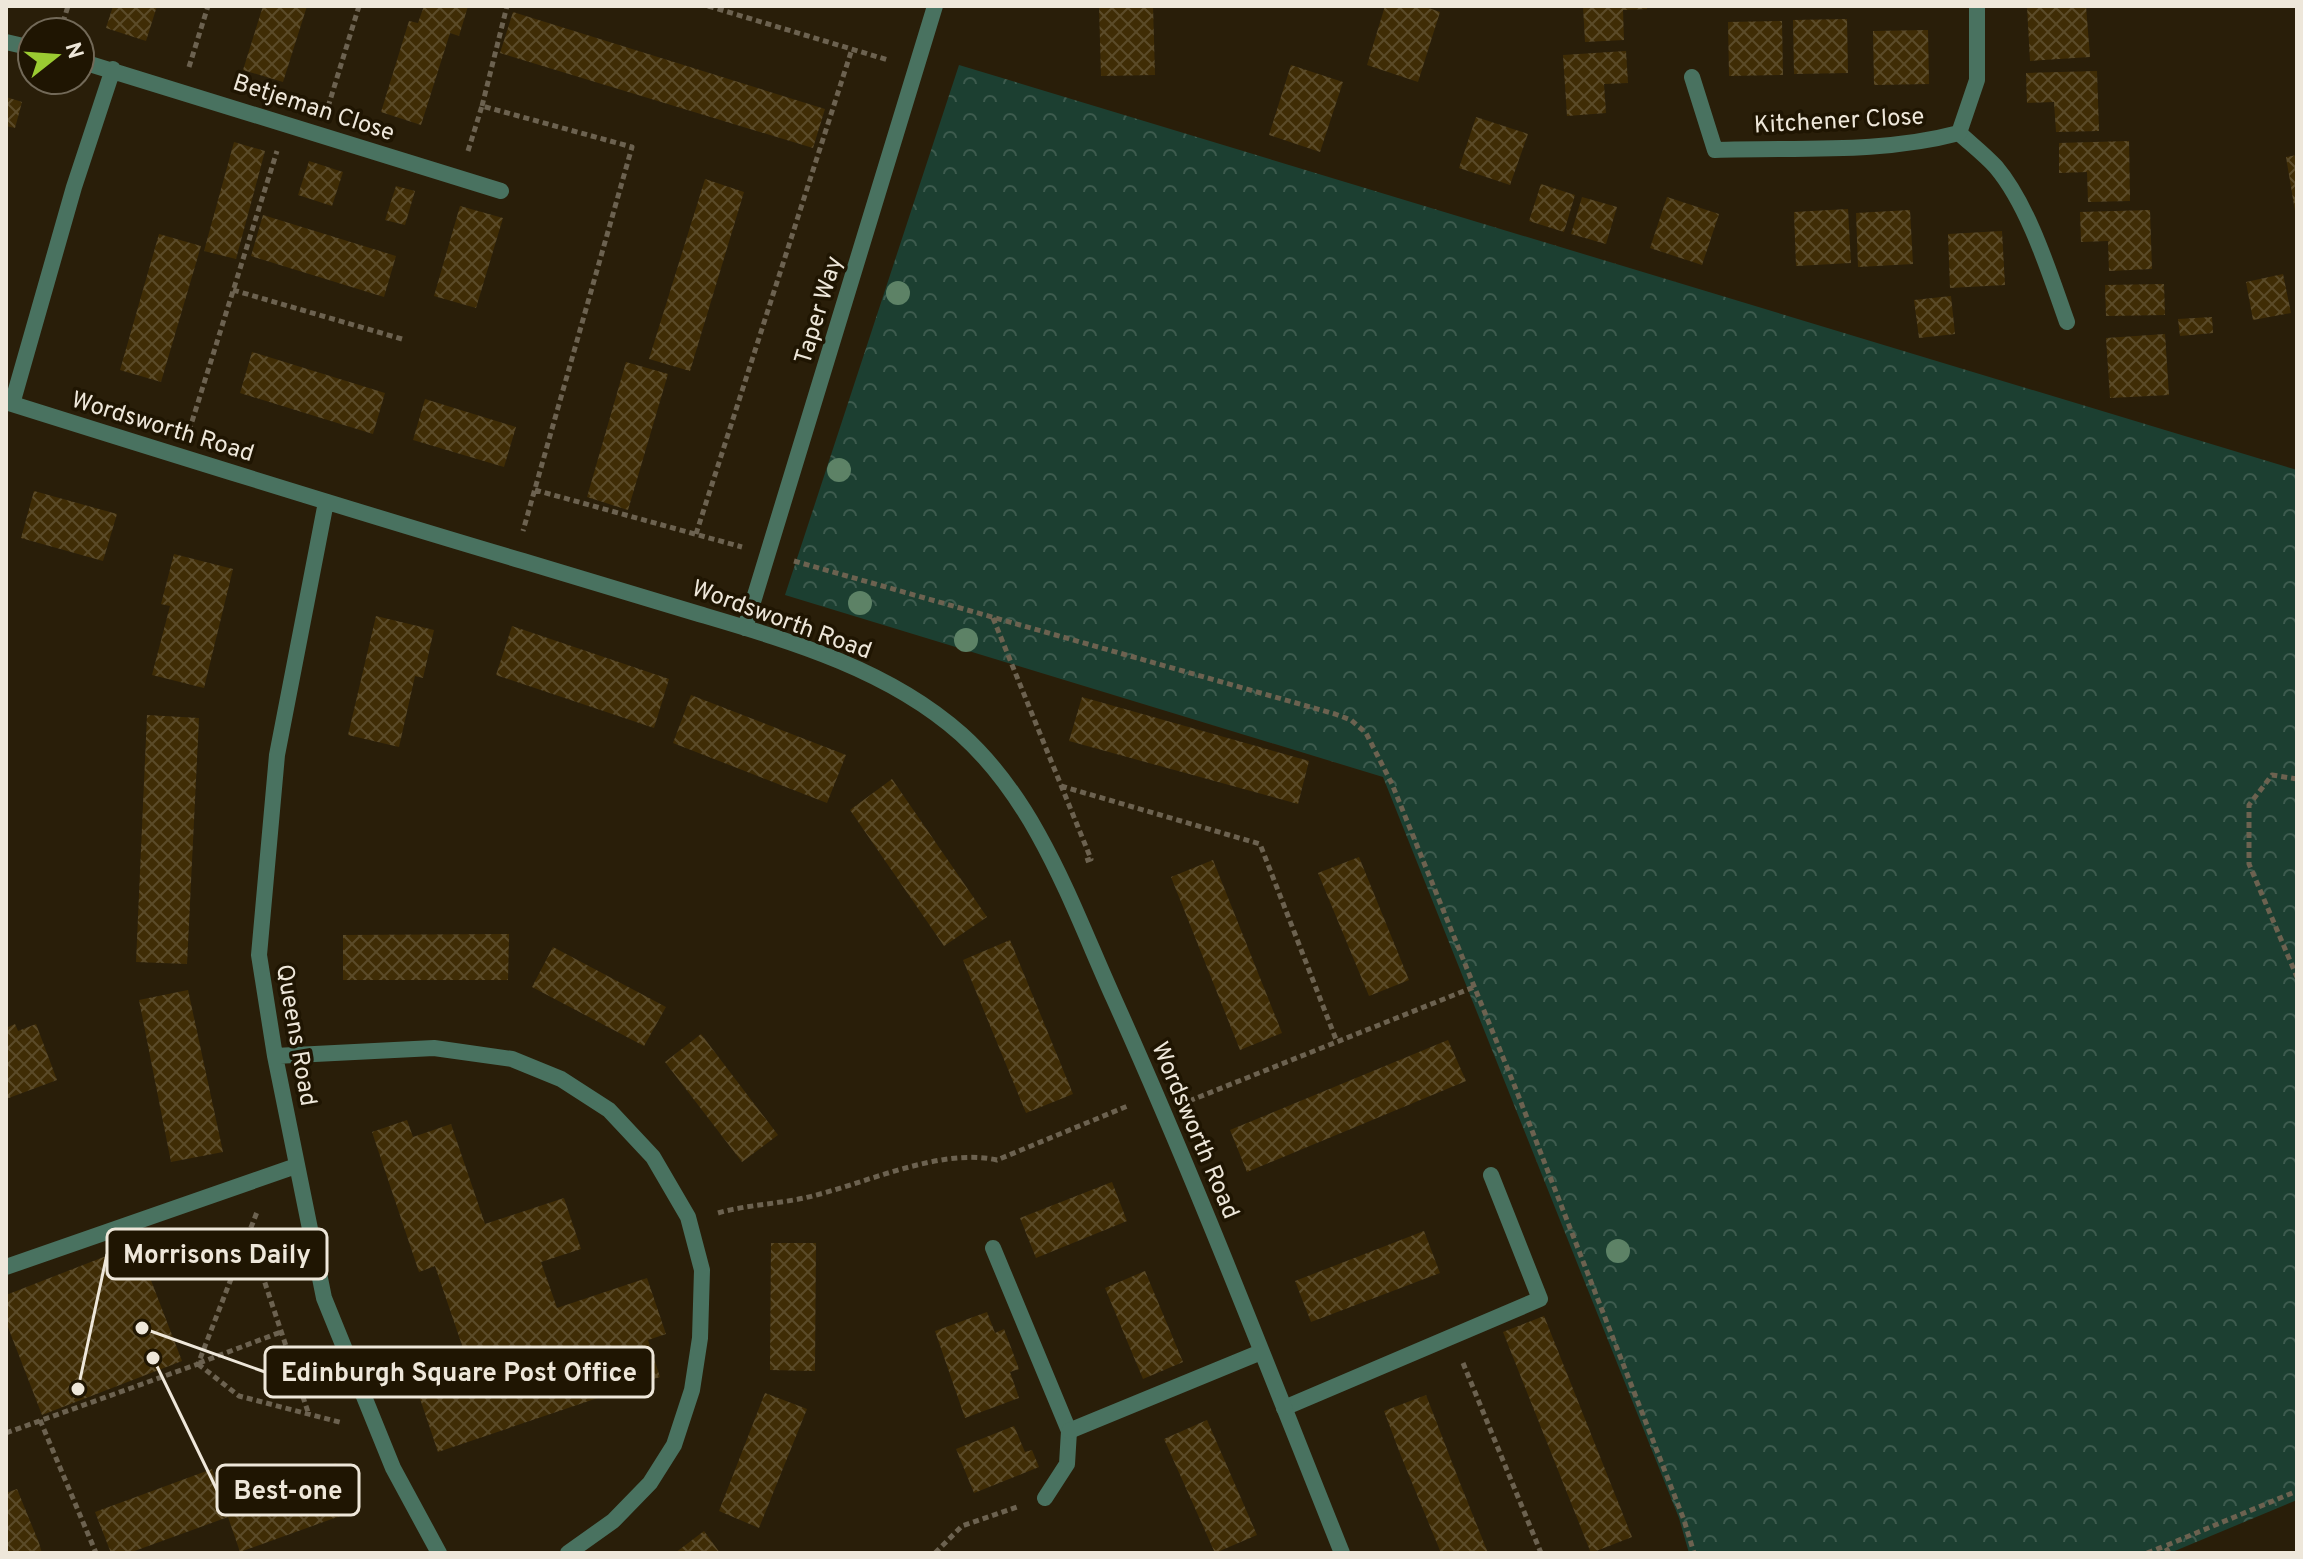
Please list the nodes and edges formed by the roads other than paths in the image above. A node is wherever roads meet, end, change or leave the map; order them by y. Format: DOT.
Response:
graph roads {
  1 [pos="935,6"];
  2 [pos="1977,6"];
  3 [pos="96,65"];
  4 [pos="113,69"];
  5 [pos="1692,77"];
  6 [pos="1959,133"];
  7 [pos="501,191"];
  8 [pos="2067,322"];
  9 [pos="9,403"];
  10 [pos="326,502"];
  11 [pos="745,628"];
  12 [pos="275,1056"];
  13 [pos="296,1166"];
  14 [pos="1491,1175"];
  15 [pos="993,1248"];
  16 [pos="6,1267"];
  17 [pos="1261,1352"];
  18 [pos="1284,1408"];
  19 [pos="1069,1431"];
  20 [pos="1045,1498"];
  21 [pos="439,1553"];
  22 [pos="568,1553"];
  23 [pos="1342,1553"];
  1 -- 11 [label="street, Taper Way"];
  2 -- 6 [label="street, Kitchener Close"];
  3 -- 4 [label="street, Betjeman Close"];
  4 -- 7 [label="street, Betjeman Close"];
  4 -- 9 [label="street"];
  5 -- 6 [label="street, Kitchener Close"];
  6 -- 8 [label="street"];
  9 -- 10 [label="street, Wordsworth Road"];
  10 -- 11 [label="street, Wordsworth Road"];
  10 -- 12 [label="street, Queens Road"];
  11 -- 17 [label="street, Wordsworth Road"];
  12 -- 13 [label="street, Queens Road"];
  12 -- 22 [label="street"];
  13 -- 16 [label="street"];
  13 -- 21 [label="street, Queens Road"];
  14 -- 18 [label="street"];
  15 -- 19 [label="street"];
  17 -- 18 [label="street, Wordsworth Road"];
  17 -- 19 [label="street"];
  18 -- 23 [label="street, Wordsworth Road"];
  19 -- 20 [label="street"];
}
